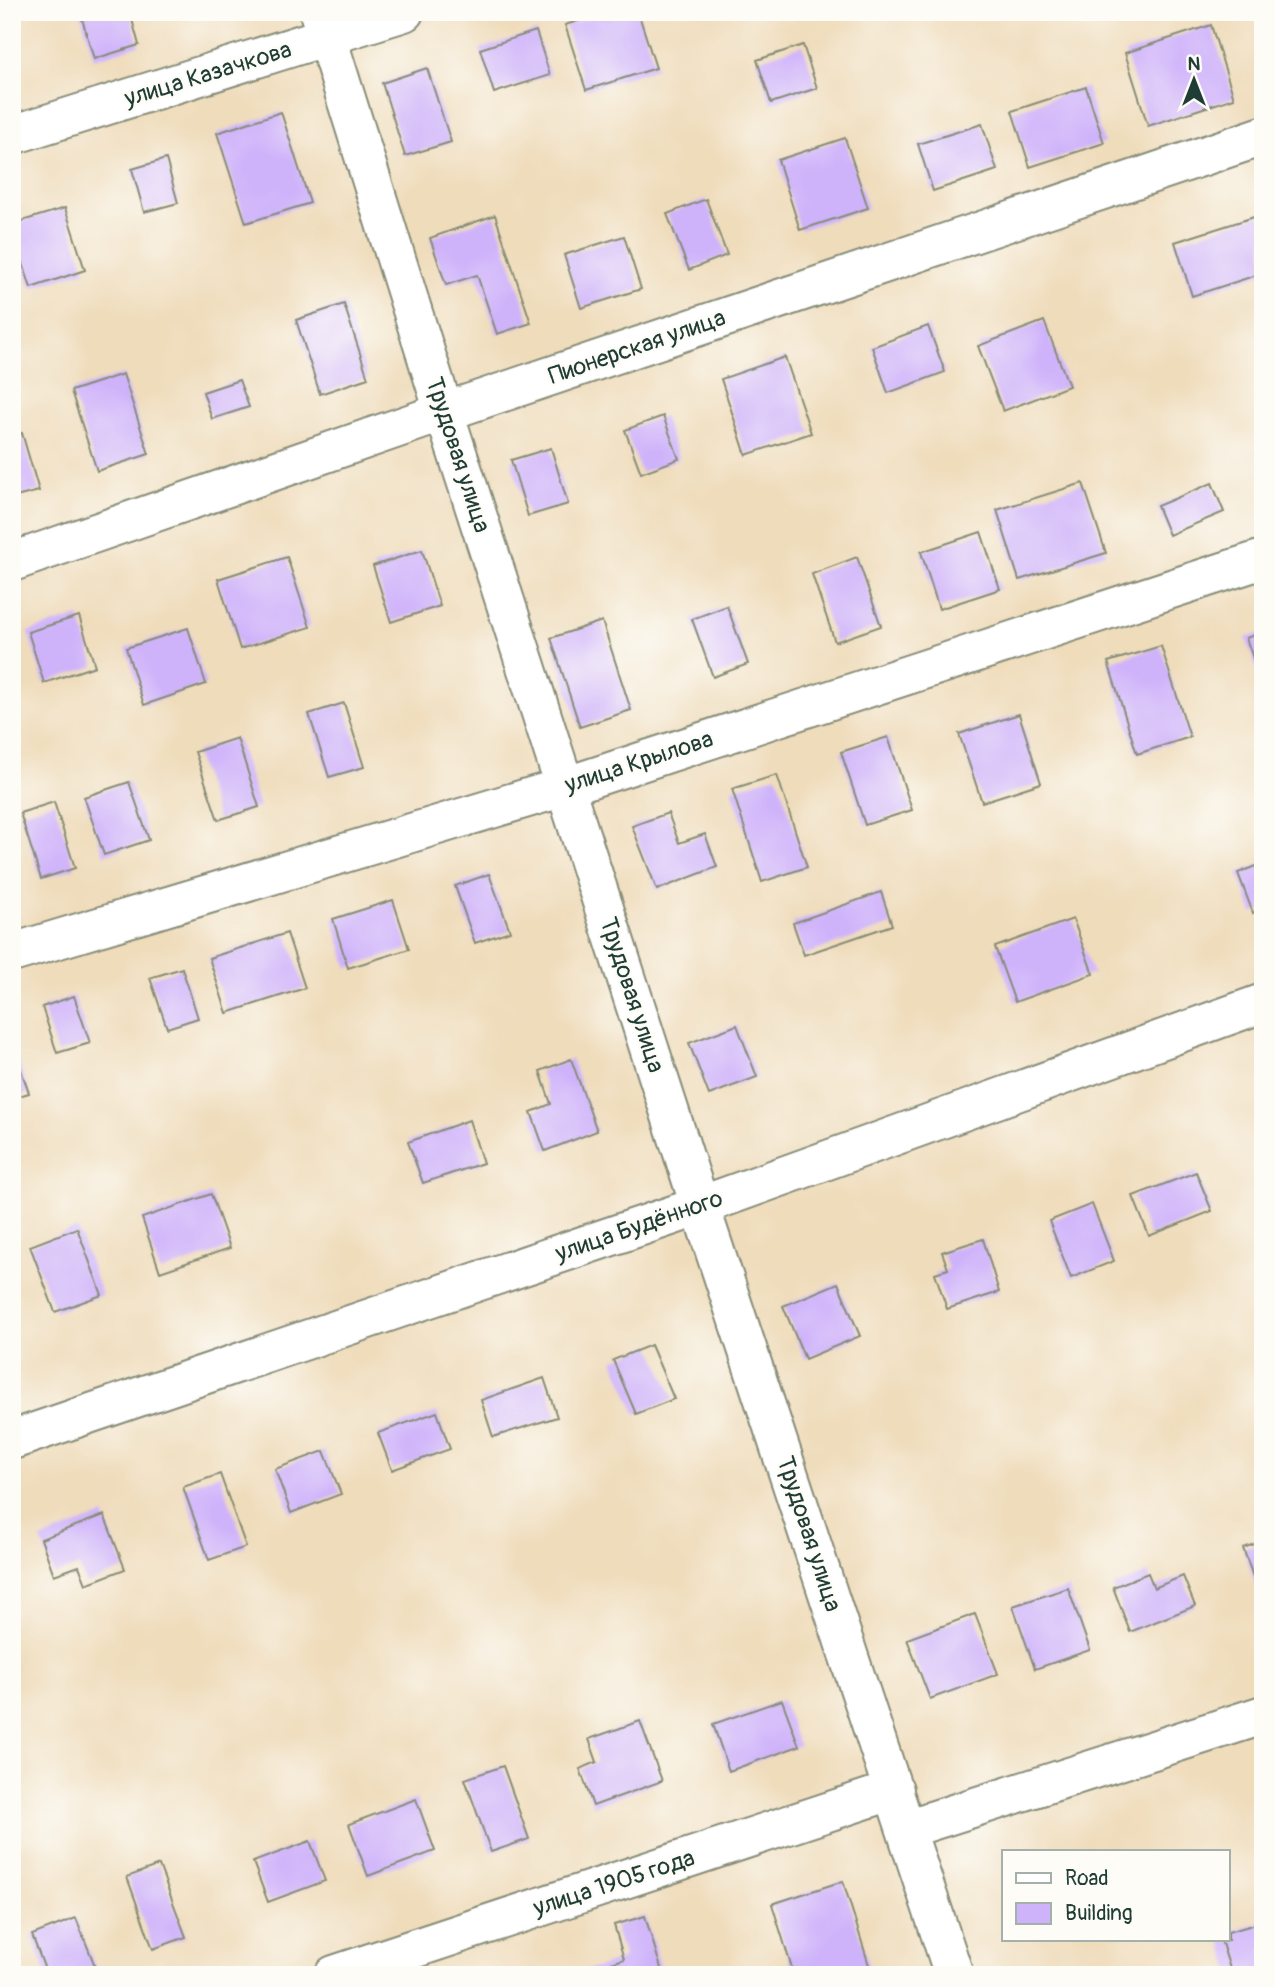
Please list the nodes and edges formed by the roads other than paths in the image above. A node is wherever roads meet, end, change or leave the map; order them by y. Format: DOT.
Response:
graph roads {
  1 [pos="404,12"];
  2 [pos="323,25"];
  3 [pos="12,135"];
  4 [pos="1263,136"];
  5 [pos="444,412"];
  6 [pos="1263,559"];
  7 [pos="12,562"];
  8 [pos="564,787"];
  9 [pos="12,953"];
  10 [pos="1263,1003"];
  11 [pos="700,1206"];
  12 [pos="12,1440"];
  13 [pos="1263,1715"];
  14 [pos="894,1790"];
  15 [pos="906,1829"];
  16 [pos="334,1975"];
  17 [pos="954,1975"];
  1 -- 2 [label="street, улица Казачкова"];
  2 -- 3 [label="street, улица Казачкова"];
  2 -- 5 [label="street, Трудовая улица"];
  4 -- 5 [label="street, Пионерская улица"];
  5 -- 7 [label="street, Пионерская улица"];
  5 -- 8 [label="street, Трудовая улица"];
  6 -- 8 [label="street, улица Крылова"];
  8 -- 9 [label="street, улица Крылова"];
  8 -- 11 [label="street, Трудовая улица"];
  10 -- 11 [label="street, улица Будённого"];
  11 -- 12 [label="street, улица Будённого"];
  11 -- 14 [label="street, Трудовая улица"];
  13 -- 15 [label="street"];
  14 -- 15 [label="street, Трудовая улица"];
  14 -- 16 [label="street, улица 1905 года"];
  15 -- 17 [label="street, Трудовая улица"];
}
